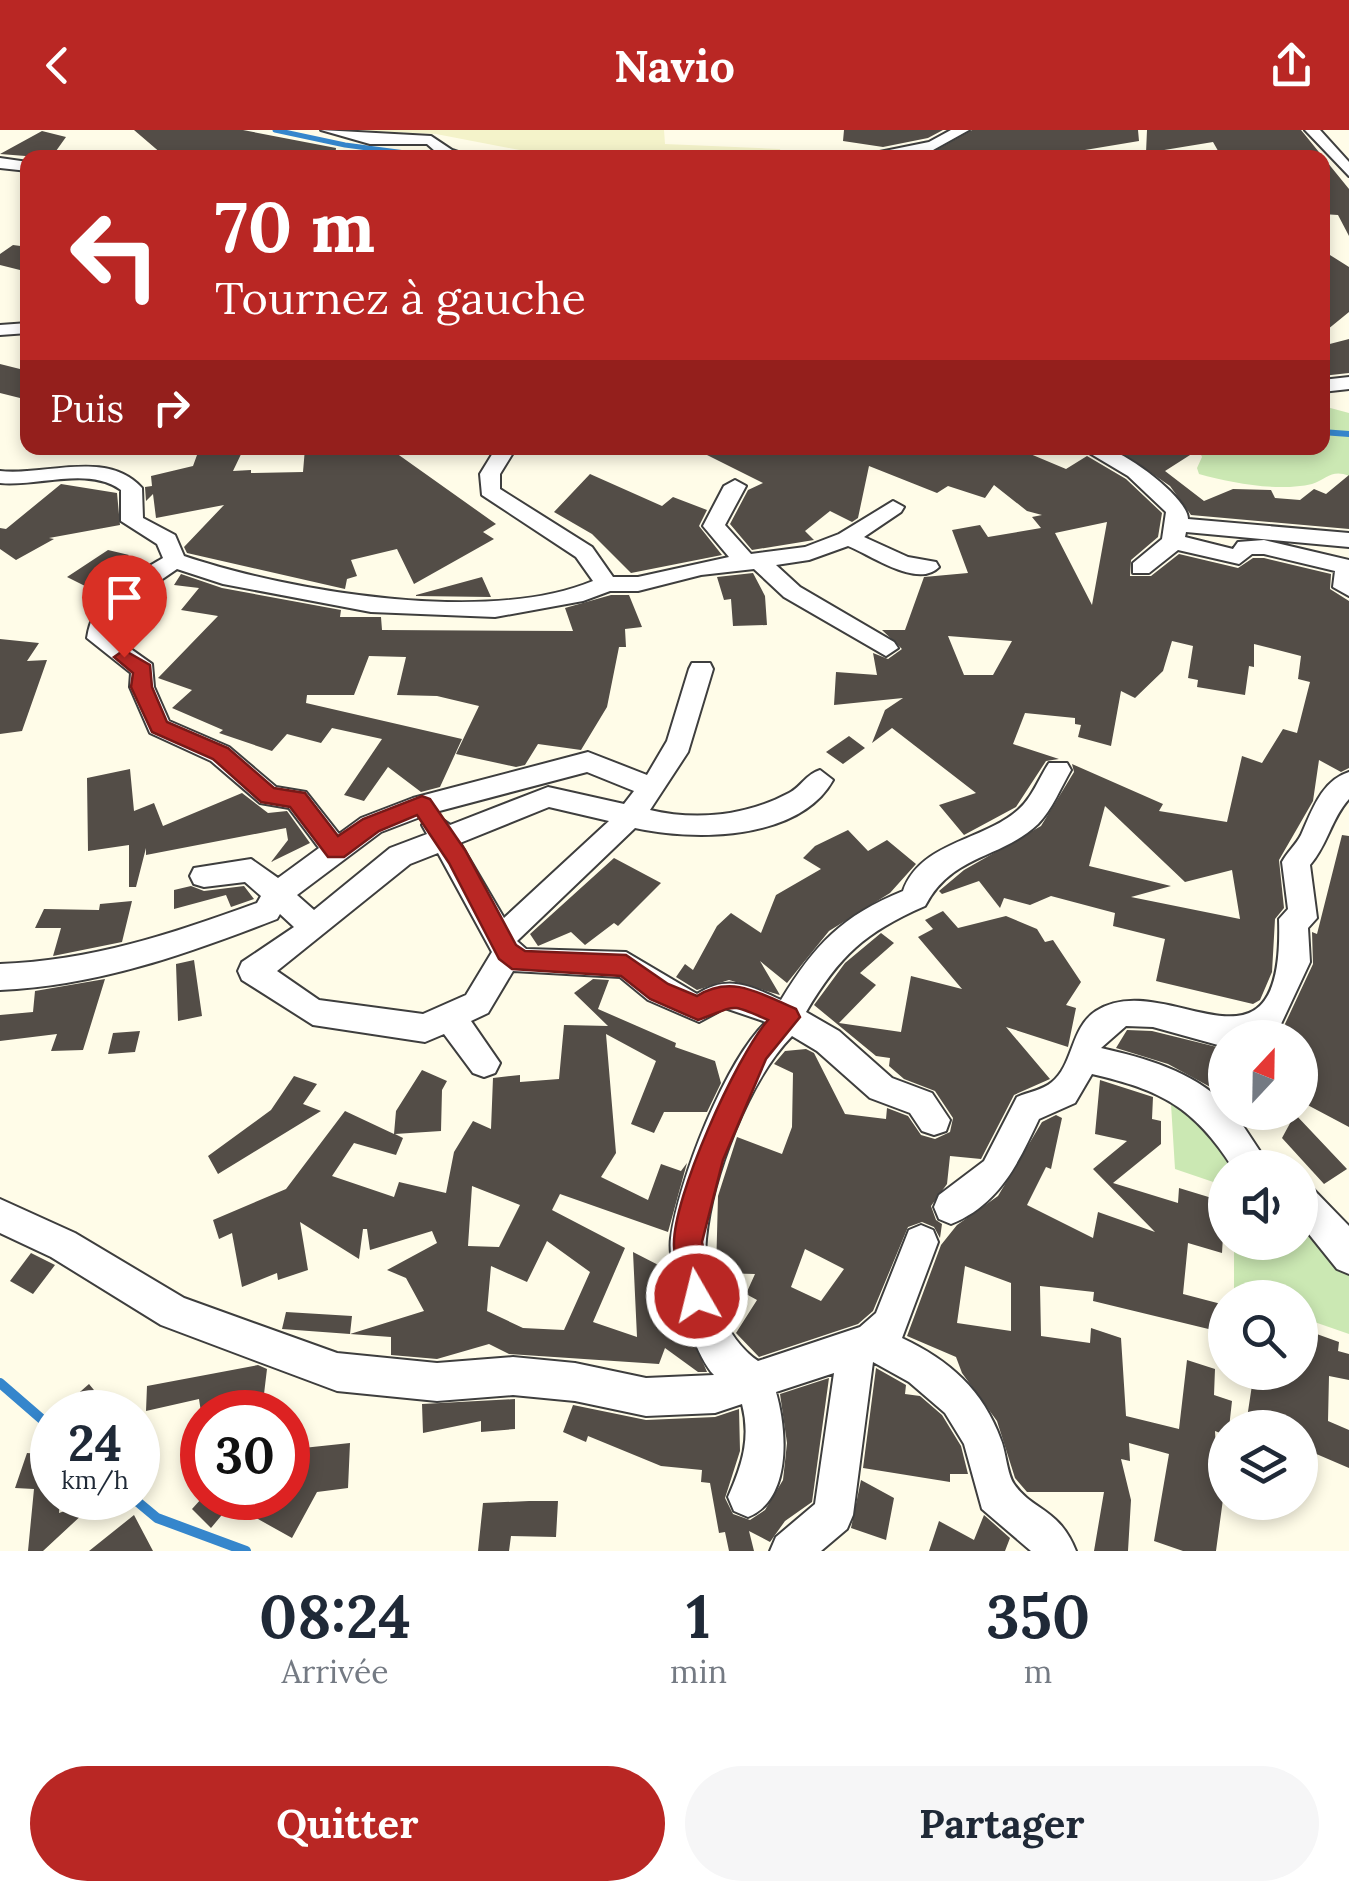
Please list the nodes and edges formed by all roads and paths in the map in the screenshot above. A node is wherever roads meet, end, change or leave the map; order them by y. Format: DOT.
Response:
graph roads {
  1 [pos="328,130"];
  2 [pos="962,130"];
  3 [pos="1312,130"];
  4 [pos="442,150"];
  5 [pos="908,150"];
  6 [pos="1349,171"];
  7 [pos="502,455"];
  8 [pos="1102,455"];
  9 [pos="0,477"];
  10 [pos="735,486"];
  11 [pos="893,508"];
  12 [pos="1176,534"];
  13 [pos="847,539"];
  14 [pos="1349,540"];
  15 [pos="175,562"];
  16 [pos="754,562"];
  17 [pos="928,567"];
  18 [pos="1141,568"];
  19 [pos="607,584"];
  20 [pos="1349,590"];
  21 [pos="886,648"];
  22 [pos="701,669"];
  23 [pos="1058,770"];
  24 [pos="820,780"];
  25 [pos="1349,782"];
  26 [pos="650,787"];
  27 [pos="422,804"];
  28 [pos="628,816"];
  29 [pos="444,836"];
  30 [pos="336,850"];
  31 [pos="204,876"];
  32 [pos="277,894"];
  33 [pos="312,926"];
  34 [pos="504,946"];
  35 [pos="0,978"];
  36 [pos="450,1017"];
  37 [pos="787,1017"];
  38 [pos="1082,1058"];
  39 [pos="484,1063"];
  40 [pos="934,1120"];
  41 [pos="1241,1150"];
  42 [pos="951,1207"];
  43 [pos="1318,1217"];
  44 [pos="5,1226"];
  45 [pos="921,1242"];
  46 [pos="1349,1257"];
  47 [pos="864,1345"];
  48 [pos="755,1382"];
  49 [pos="748,1497"];
  50 [pos="790,1551"];
  51 [pos="1056,1551"];
  1 -- 4 [label="street"];
  2 -- 5 [label="street"];
  3 -- 6 [label="street"];
  7 -- 19 [label="street"];
  8 -- 12 [label="street"];
  9 -- 15 [label="street"];
  10 -- 16 [label="street"];
  11 -- 13 [label="street"];
  12 -- 14 [label="street"];
  12 -- 18 [label="street"];
  12 -- 20 [label="street"];
  13 -- 16 [label="street"];
  13 -- 17 [label="street"];
  15 -- 19 [label="street"];
  15 -- 30 [label="street"];
  16 -- 19 [label="street"];
  16 -- 21 [label="street"];
  22 -- 26 [label="street"];
  23 -- 37 [label="street"];
  24 -- 28 [label="street"];
  25 -- 38 [label="street"];
  26 -- 27 [label="street"];
  26 -- 28 [label="street"];
  27 -- 29 [label="street"];
  27 -- 30 [label="street"];
  28 -- 29 [label="street"];
  28 -- 34 [label="street"];
  29 -- 33 [label="street"];
  29 -- 34 [label="street"];
  30 -- 32 [label="street"];
  31 -- 32 [label="street"];
  32 -- 33 [label="street"];
  32 -- 35 [label="street"];
  33 -- 36 [label="street"];
  34 -- 36 [label="street"];
  34 -- 37 [label="street"];
  36 -- 39 [label="street"];
  37 -- 40 [label="street"];
  37 -- 48 [label="street"];
  38 -- 41 [label="street"];
  38 -- 42 [label="street"];
  43 -- 46 [label="street"];
  44 -- 48 [label="street"];
  45 -- 47 [label="street"];
  47 -- 48 [label="street"];
  47 -- 50 [label="street"];
  47 -- 51 [label="street"];
  48 -- 49 [label="street"];
}
